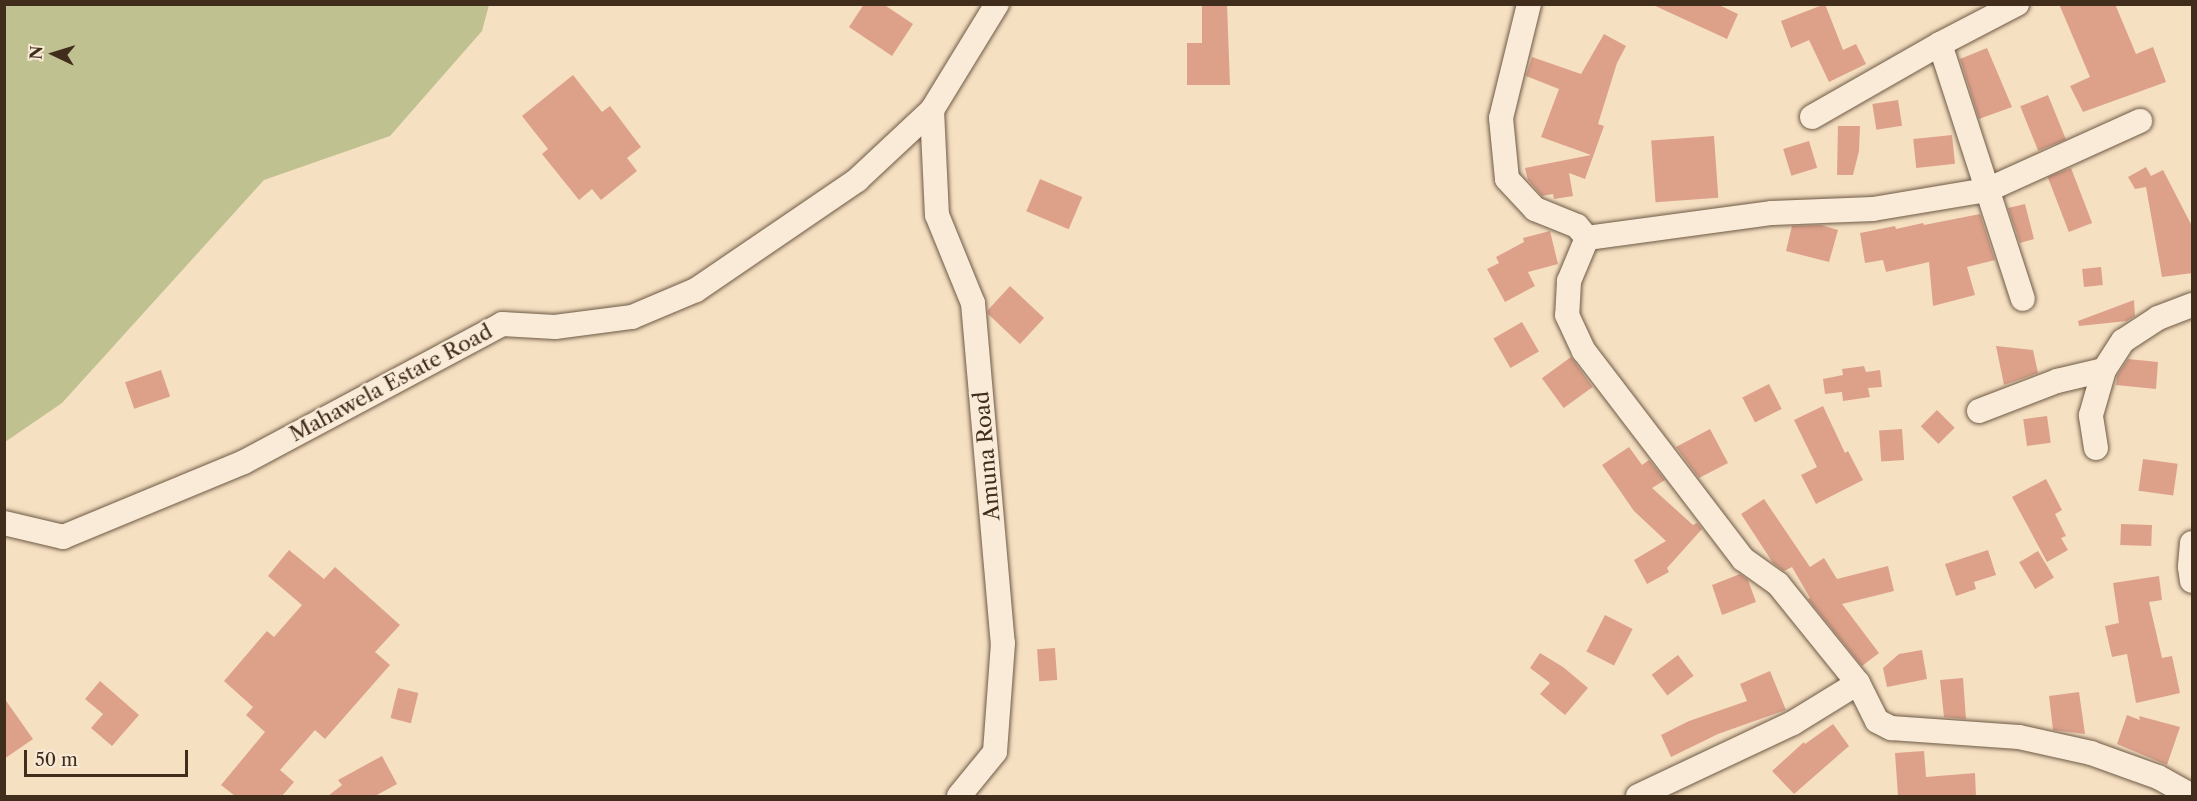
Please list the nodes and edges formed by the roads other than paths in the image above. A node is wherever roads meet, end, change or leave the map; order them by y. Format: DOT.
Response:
graph roads {
  1 [pos="997,4"];
  2 [pos="1529,4"];
  3 [pos="2017,4"];
  4 [pos="1940,44"];
  5 [pos="932,110"];
  6 [pos="1812,117"];
  7 [pos="2140,121"];
  8 [pos="1987,190"];
  9 [pos="1587,238"];
  10 [pos="2023,299"];
  11 [pos="2193,305"];
  12 [pos="2104,370"];
  13 [pos="1979,411"];
  14 [pos="2096,448"];
  15 [pos="4,523"];
  16 [pos="2193,543"];
  17 [pos="2193,581"];
  18 [pos="1858,682"];
  19 [pos="959,796"];
  20 [pos="1638,796"];
  21 [pos="2192,796"];
  1 -- 5 [label="street, Mahawela Estate Road"];
  2 -- 9 [label="street"];
  3 -- 4 [label="street"];
  4 -- 6 [label="street"];
  4 -- 8 [label="street"];
  5 -- 15 [label="street, Mahawela Estate Road"];
  5 -- 19 [label="street, Amuna Road"];
  7 -- 8 [label="street"];
  8 -- 9 [label="street"];
  8 -- 10 [label="street"];
  9 -- 18 [label="street"];
  11 -- 12 [label="street"];
  12 -- 13 [label="street"];
  12 -- 14 [label="street"];
  16 -- 17 [label="street"];
  18 -- 20 [label="street"];
  18 -- 21 [label="street"];
}
